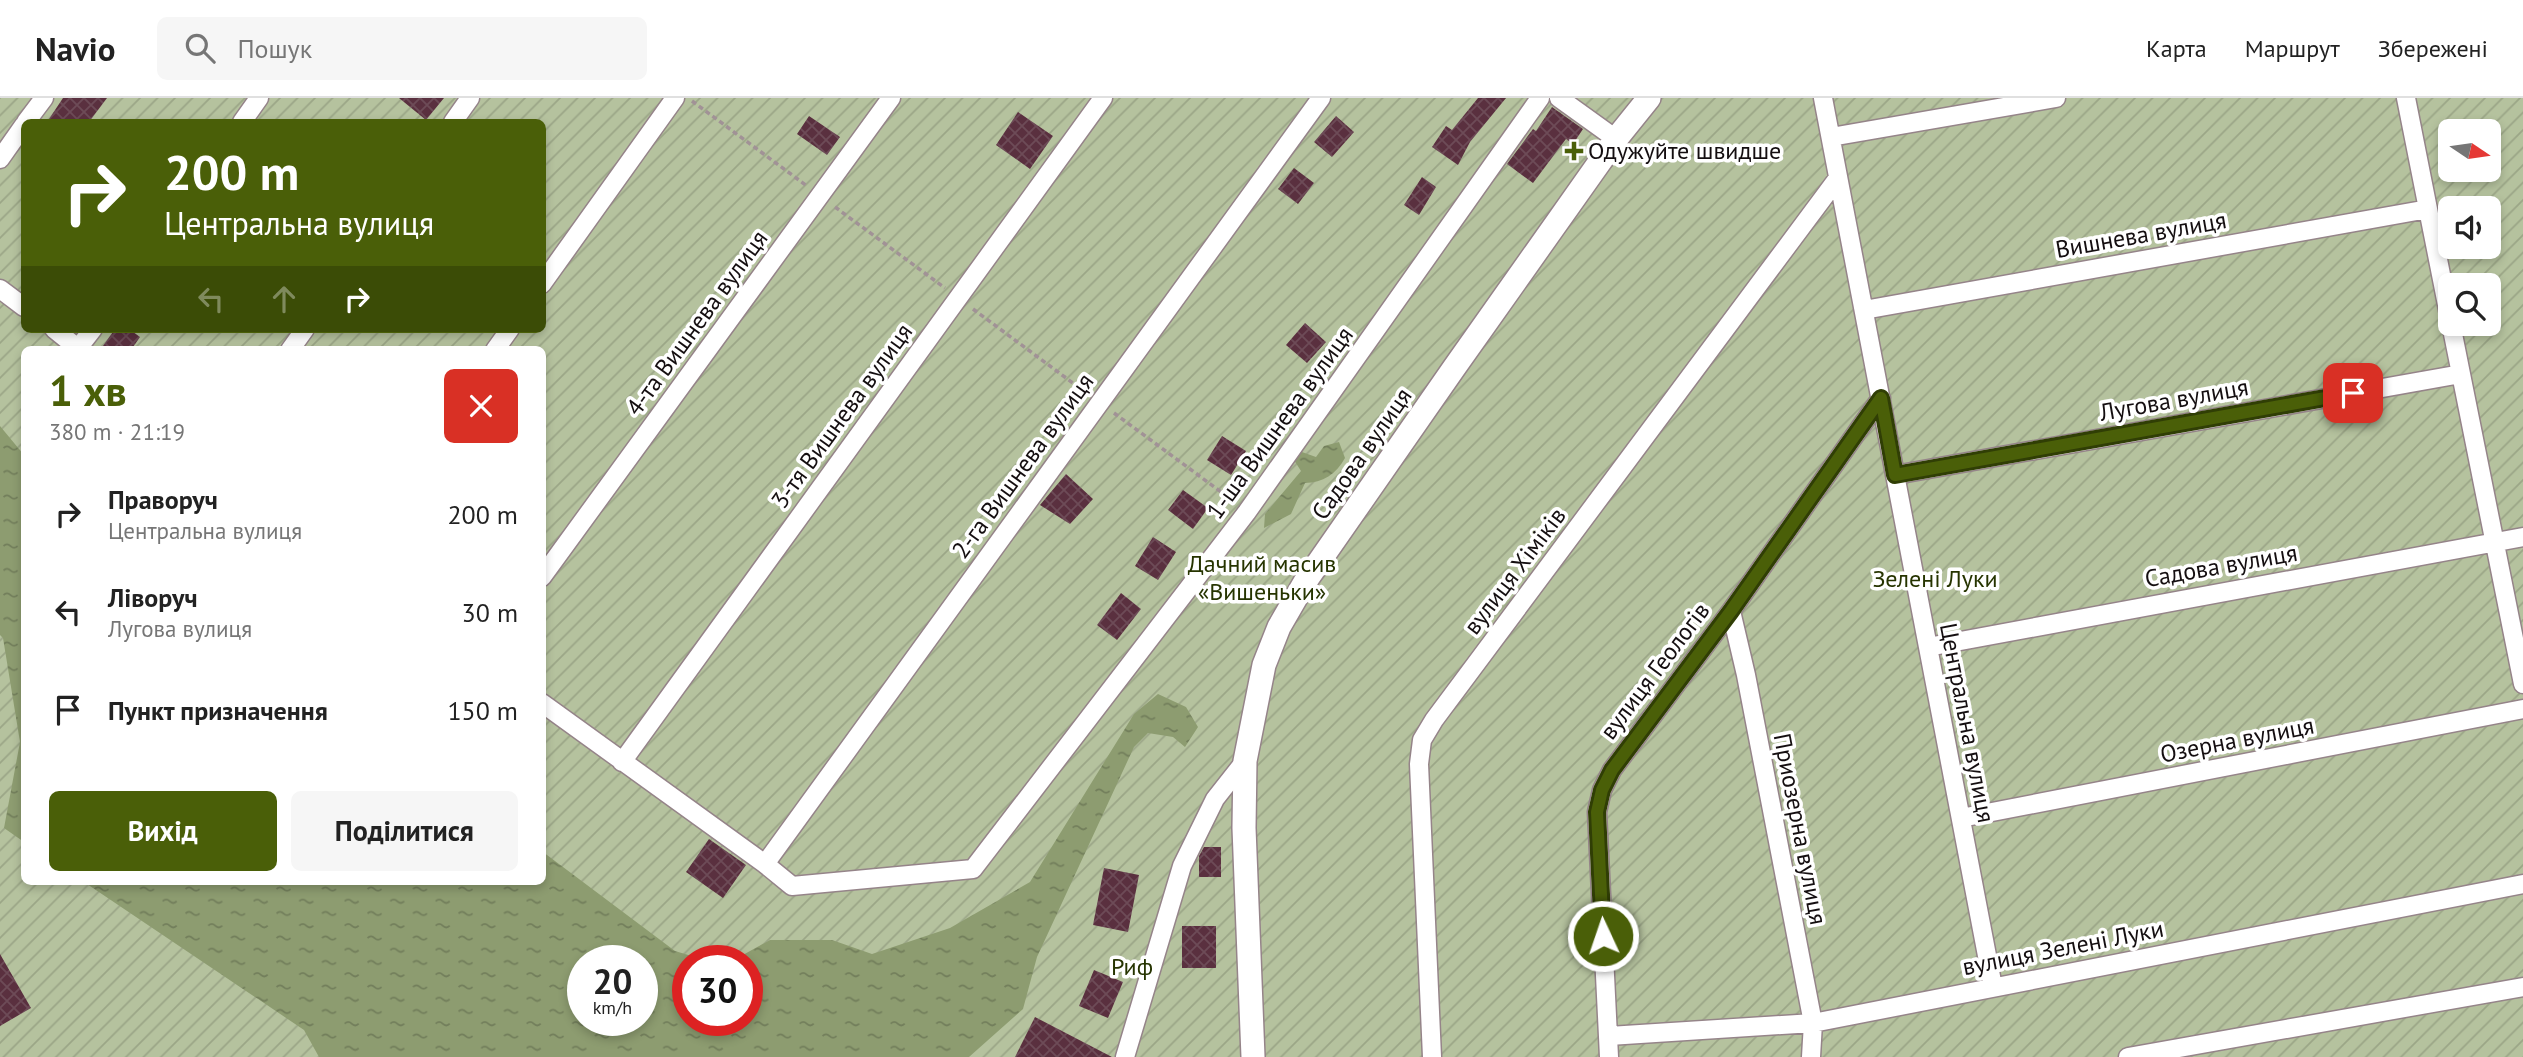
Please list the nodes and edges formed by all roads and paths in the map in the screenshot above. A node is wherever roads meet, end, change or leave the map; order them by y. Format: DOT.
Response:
graph roads {
  1 [pos="44,98"];
  2 [pos="259,98"];
  3 [pos="470,98"];
  4 [pos="675,98"];
  5 [pos="891,98"];
  6 [pos="1103,98"];
  7 [pos="1321,98"];
  8 [pos="1540,98"];
  9 [pos="1559,98"];
  10 [pos="1649,98"];
  11 [pos="1823,98"];
  12 [pos="2056,98"];
  13 [pos="2406,98"];
  14 [pos="29,119"];
  15 [pos="244,119"];
  16 [pos="455,119"];
  17 [pos="21,130"];
  18 [pos="1830,137"];
  19 [pos="1616,139"];
  20 [pos="0,159"];
  21 [pos="1838,178"];
  22 [pos="2428,209"];
  23 [pos="2440,273"];
  24 [pos="546,278"];
  25 [pos="0,289"];
  26 [pos="21,305"];
  27 [pos="1864,310"];
  28 [pos="59,333"];
  29 [pos="2453,336"];
  30 [pos="76,346"];
  31 [pos="2461,374"];
  32 [pos="1881,398"];
  33 [pos="1895,475"];
  34 [pos="2523,537"];
  35 [pos="2494,542"];
  36 [pos="546,572"];
  37 [pos="1731,611"];
  38 [pos="1928,647"];
  39 [pos="2523,684"];
  40 [pos="546,706"];
  41 [pos="2523,709"];
  42 [pos="1245,761"];
  43 [pos="622,762"];
  44 [pos="1961,818"];
  45 [pos="765,864"];
  46 [pos="2523,884"];
  47 [pos="1993,987"];
  48 [pos="2523,987"];
  49 [pos="1813,1023"];
  50 [pos="1609,1036"];
  51 [pos="1125,1057"];
  52 [pos="1253,1057"];
  53 [pos="1433,1057"];
  54 [pos="1609,1057"];
  55 [pos="1811,1057"];
  56 [pos="2128,1057"];
  1 -- 14 [label="street"];
  2 -- 15 [label="street"];
  3 -- 16 [label="street"];
  4 -- 24 [label="street"];
  5 -- 36 [label="street, 4-та Вишнева вулиця"];
  6 -- 43 [label="street, 3-тя Вишнева вулиця"];
  7 -- 45 [label="street, 2-га Вишнева вулиця"];
  8 -- 45 [label="street, 1-ша Вишнева вулиця"];
  9 -- 19 [label="street"];
  10 -- 19 [label="street, Садова вулиця"];
  11 -- 18 [label="street, Центральна вулиця"];
  12 -- 18 [label="street"];
  13 -- 22 [label="street"];
  17 -- 20 [label="street"];
  18 -- 21 [label="street, Центральна вулиця"];
  19 -- 42 [label="street, Садова вулиця"];
  21 -- 27 [label="street, Центральна вулиця"];
  21 -- 53 [label="street, вулиця Хіміків"];
  22 -- 23 [label="street"];
  22 -- 27 [label="street, Вишнева вулиця"];
  25 -- 26 [label="street"];
  27 -- 32 [label="street, Центральна вулиця"];
  28 -- 30 [label="street"];
  29 -- 31 [label="street"];
  31 -- 33 [label="street, Лугова вулиця"];
  31 -- 35 [label="street"];
  32 -- 33 [label="street, Центральна вулиця"];
  32 -- 37 [label="street, вулиця Геологів"];
  33 -- 38 [label="street, Центральна вулиця"];
  34 -- 35 [label="street, Садова вулиця"];
  35 -- 38 [label="street, Садова вулиця"];
  35 -- 39 [label="street"];
  37 -- 49 [label="street, Приозерна вулиця"];
  37 -- 50 [label="street, вулиця Геологів"];
  38 -- 44 [label="street, Центральна вулиця"];
  40 -- 43 [label="street"];
  41 -- 44 [label="street, Озерна вулиця"];
  42 -- 51 [label="street"];
  42 -- 52 [label="street, Садова вулиця"];
  43 -- 45 [label="street"];
  44 -- 47 [label="street, Центральна вулиця"];
  46 -- 47 [label="street, вулиця Зелені Луки"];
  47 -- 49 [label="street, вулиця Зелені Луки"];
  48 -- 56 [label="street"];
  49 -- 50 [label="street, вулиця Зелені Луки"];
  49 -- 55 [label="street, Приозерна вулиця"];
  50 -- 54 [label="street, вулиця Геологів"];
}
